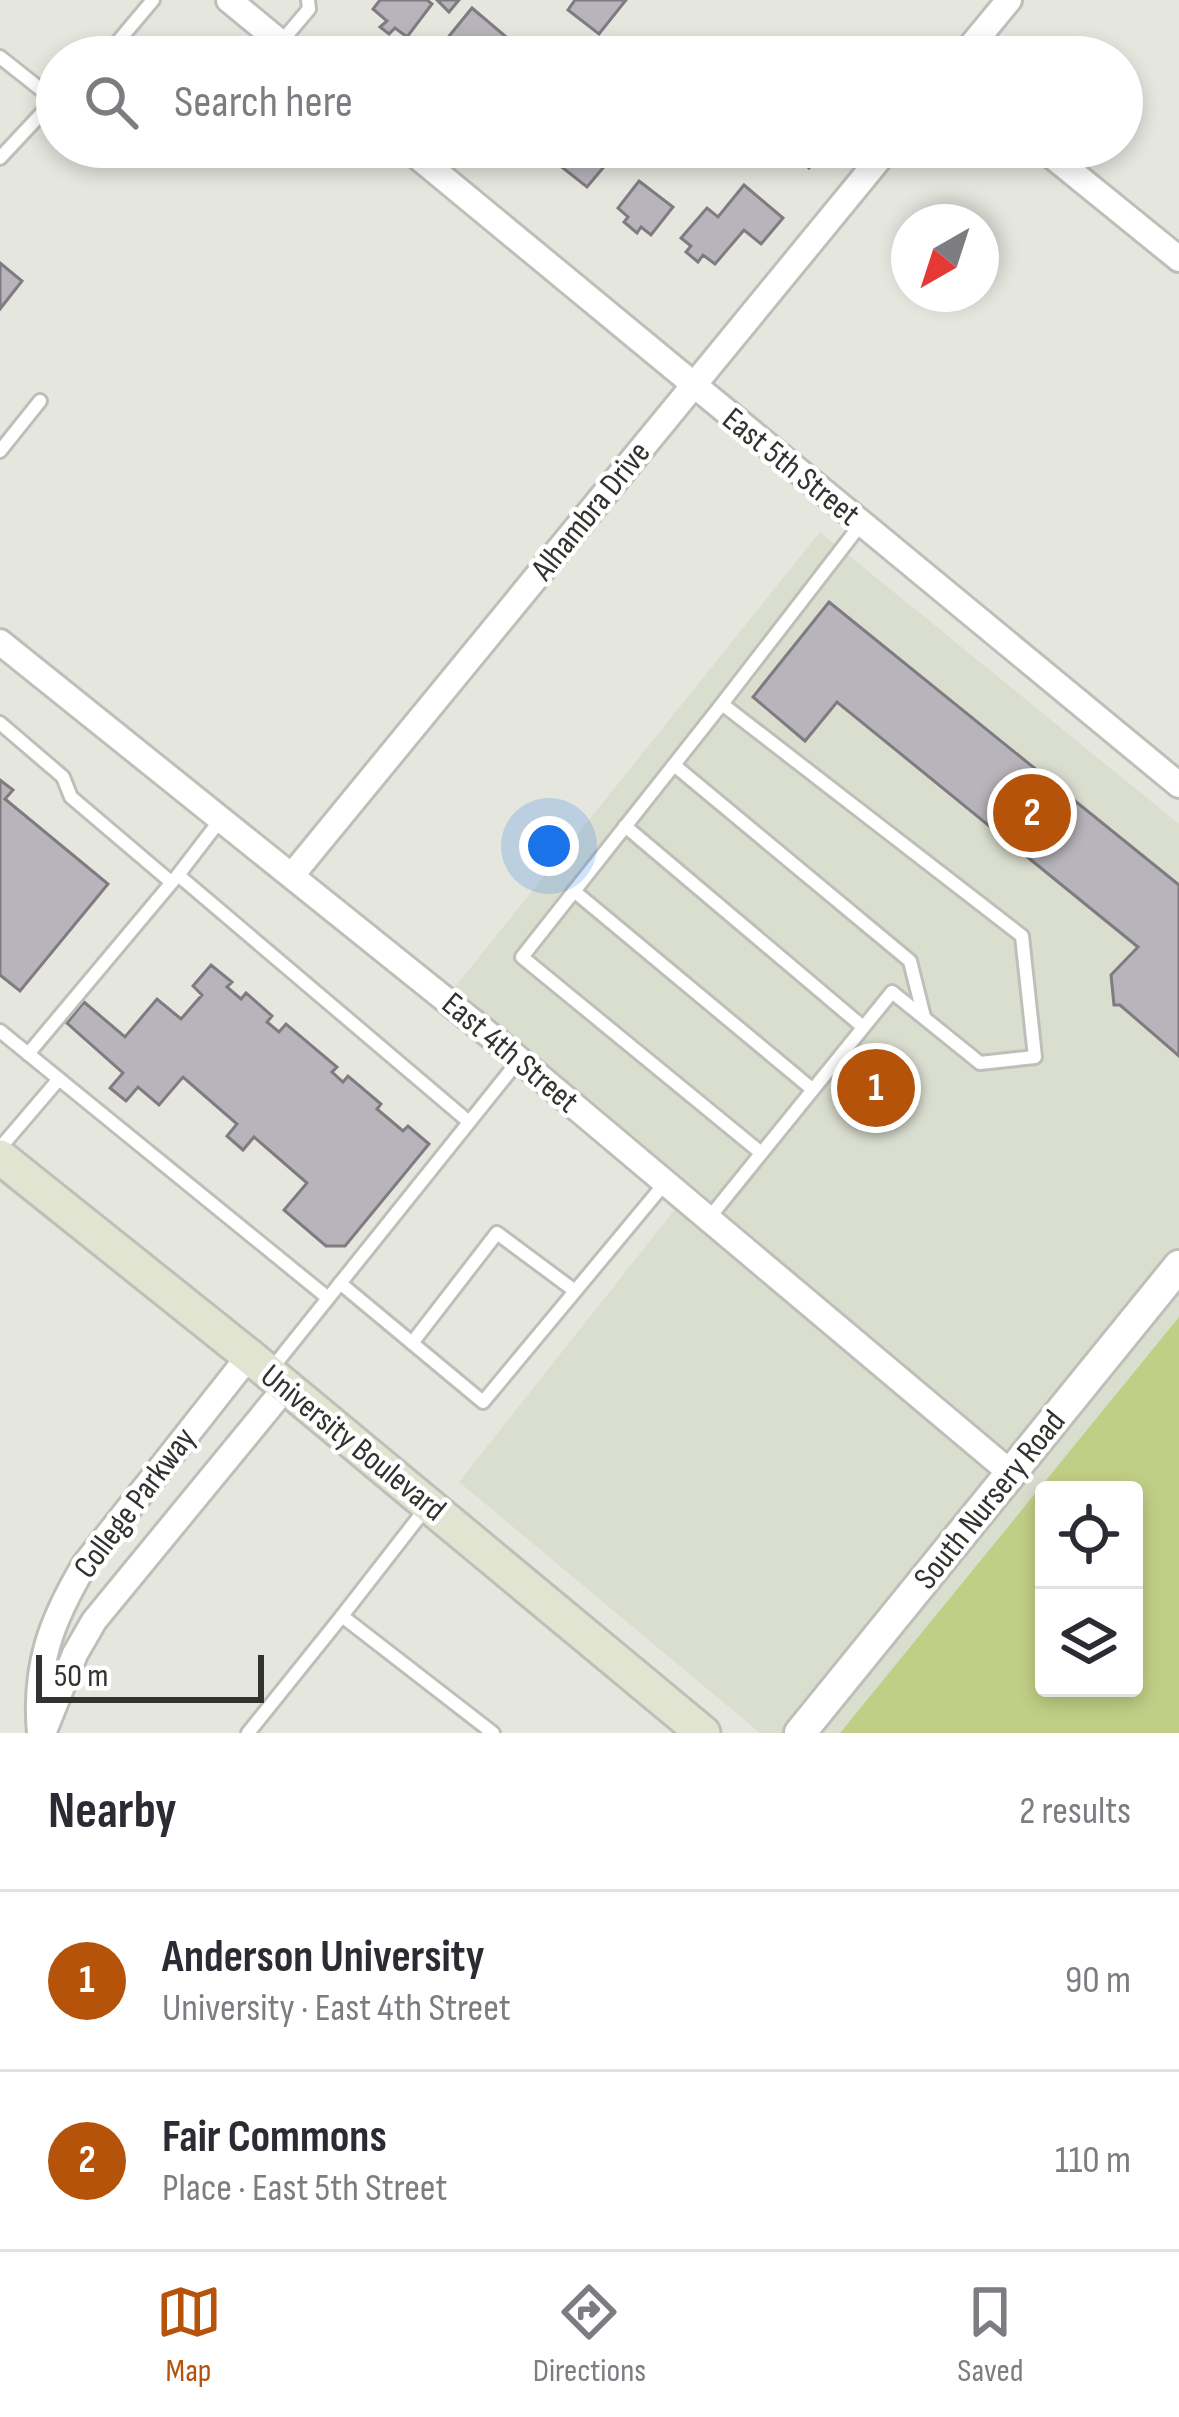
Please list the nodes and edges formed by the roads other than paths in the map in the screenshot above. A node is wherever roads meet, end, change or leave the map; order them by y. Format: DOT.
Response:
graph roads {
  1 [pos="153,0"];
  2 [pos="308,0"];
  3 [pos="1009,0"];
  4 [pos="238,3"];
  5 [pos="123,36"];
  6 [pos="274,36"];
  7 [pos="296,36"];
  8 [pos="979,36"];
  9 [pos="0,56"];
  10 [pos="36,83"];
  11 [pos="36,119"];
  12 [pos="0,158"];
  13 [pos="431,168"];
  14 [pos="872,168"];
  15 [pos="1067,168"];
  16 [pos="1179,259"];
  17 [pos="692,387"];
  18 [pos="40,401"];
  19 [pos="0,451"];
  20 [pos="861,524"];
  21 [pos="0,642"];
  22 [pos="722,704"];
  23 [pos="0,723"];
  24 [pos="674,765"];
  25 [pos="1179,785"];
  26 [pos="222,818"];
  27 [pos="625,826"];
  28 [pos="292,874"];
  29 [pos="175,879"];
  30 [pos="574,891"];
  31 [pos="925,1018"];
  32 [pos="863,1027"];
  33 [pos="0,1031"];
  34 [pos="28,1054"];
  35 [pos="519,1060"];
  36 [pos="59,1079"];
  37 [pos="812,1089"];
  38 [pos="469,1122"];
  39 [pos="0,1148"];
  40 [pos="760,1152"];
  41 [pos="0,1157"];
  42 [pos="665,1183"];
  43 [pos="708,1219"];
  44 [pos="1179,1266"];
  45 [pos="340,1283"];
  46 [pos="575,1291"];
  47 [pos="328,1298"];
  48 [pos="412,1343"];
  49 [pos="268,1372"];
  50 [pos="1012,1474"];
  51 [pos="428,1504"];
  52 [pos="342,1616"];
  53 [pos="42,1733"];
  54 [pos="248,1733"];
  55 [pos="493,1733"];
  56 [pos="703,1733"];
  57 [pos="800,1733"];
  1 -- 5 [label="lane"];
  2 -- 7 [label="lane"];
  3 -- 8 [label="street"];
  4 -- 6 [label="street"];
  9 -- 10 [label="lane"];
  11 -- 12 [label="lane"];
  13 -- 17 [label="street, East 5th Street"];
  14 -- 17 [label="street, Alhambra Drive"];
  15 -- 16 [label="street"];
  17 -- 20 [label="street, East 5th Street"];
  17 -- 28 [label="street, Alhambra Drive"];
  18 -- 19 [label="lane"];
  20 -- 22 [label="lane"];
  20 -- 25 [label="street, East 5th Street"];
  21 -- 26 [label="street, East 4th Street"];
  22 -- 24 [label="lane"];
  22 -- 31 [label="lane"];
  23 -- 29 [label="lane"];
  24 -- 27 [label="lane"];
  24 -- 31 [label="lane"];
  26 -- 28 [label="street, East 4th Street"];
  26 -- 29 [label="lane"];
  27 -- 30 [label="lane"];
  27 -- 32 [label="lane"];
  28 -- 35 [label="street, East 4th Street"];
  29 -- 34 [label="lane"];
  29 -- 38 [label="lane"];
  30 -- 37 [label="lane"];
  30 -- 40 [label="lane"];
  31 -- 32 [label="lane"];
  32 -- 37 [label="lane"];
  33 -- 34 [label="lane"];
  34 -- 36 [label="lane"];
  35 -- 38 [label="lane"];
  35 -- 42 [label="street, East 4th Street"];
  36 -- 39 [label="lane"];
  36 -- 47 [label="lane"];
  37 -- 40 [label="lane"];
  38 -- 45 [label="lane"];
  40 -- 43 [label="lane"];
  41 -- 49 [label="main road, University Boulevard"];
  42 -- 43 [label="street, East 4th Street"];
  42 -- 46 [label="lane"];
  43 -- 50 [label="street, East 4th Street"];
  44 -- 50 [label="street, South Nursery Road"];
  45 -- 47 [label="lane"];
  45 -- 48 [label="lane"];
  46 -- 48 [label="lane"];
  46 -- 48 [label="lane"];
  47 -- 49 [label="lane"];
  49 -- 51 [label="main road, University Boulevard"];
  49 -- 53 [label="street, College Parkway"];
  49 -- 53 [label="street, College Parkway"];
  50 -- 57 [label="street, South Nursery Road"];
  51 -- 52 [label="lane"];
  51 -- 56 [label="main road, University Boulevard"];
  52 -- 54 [label="lane"];
  52 -- 55 [label="lane"];
}
